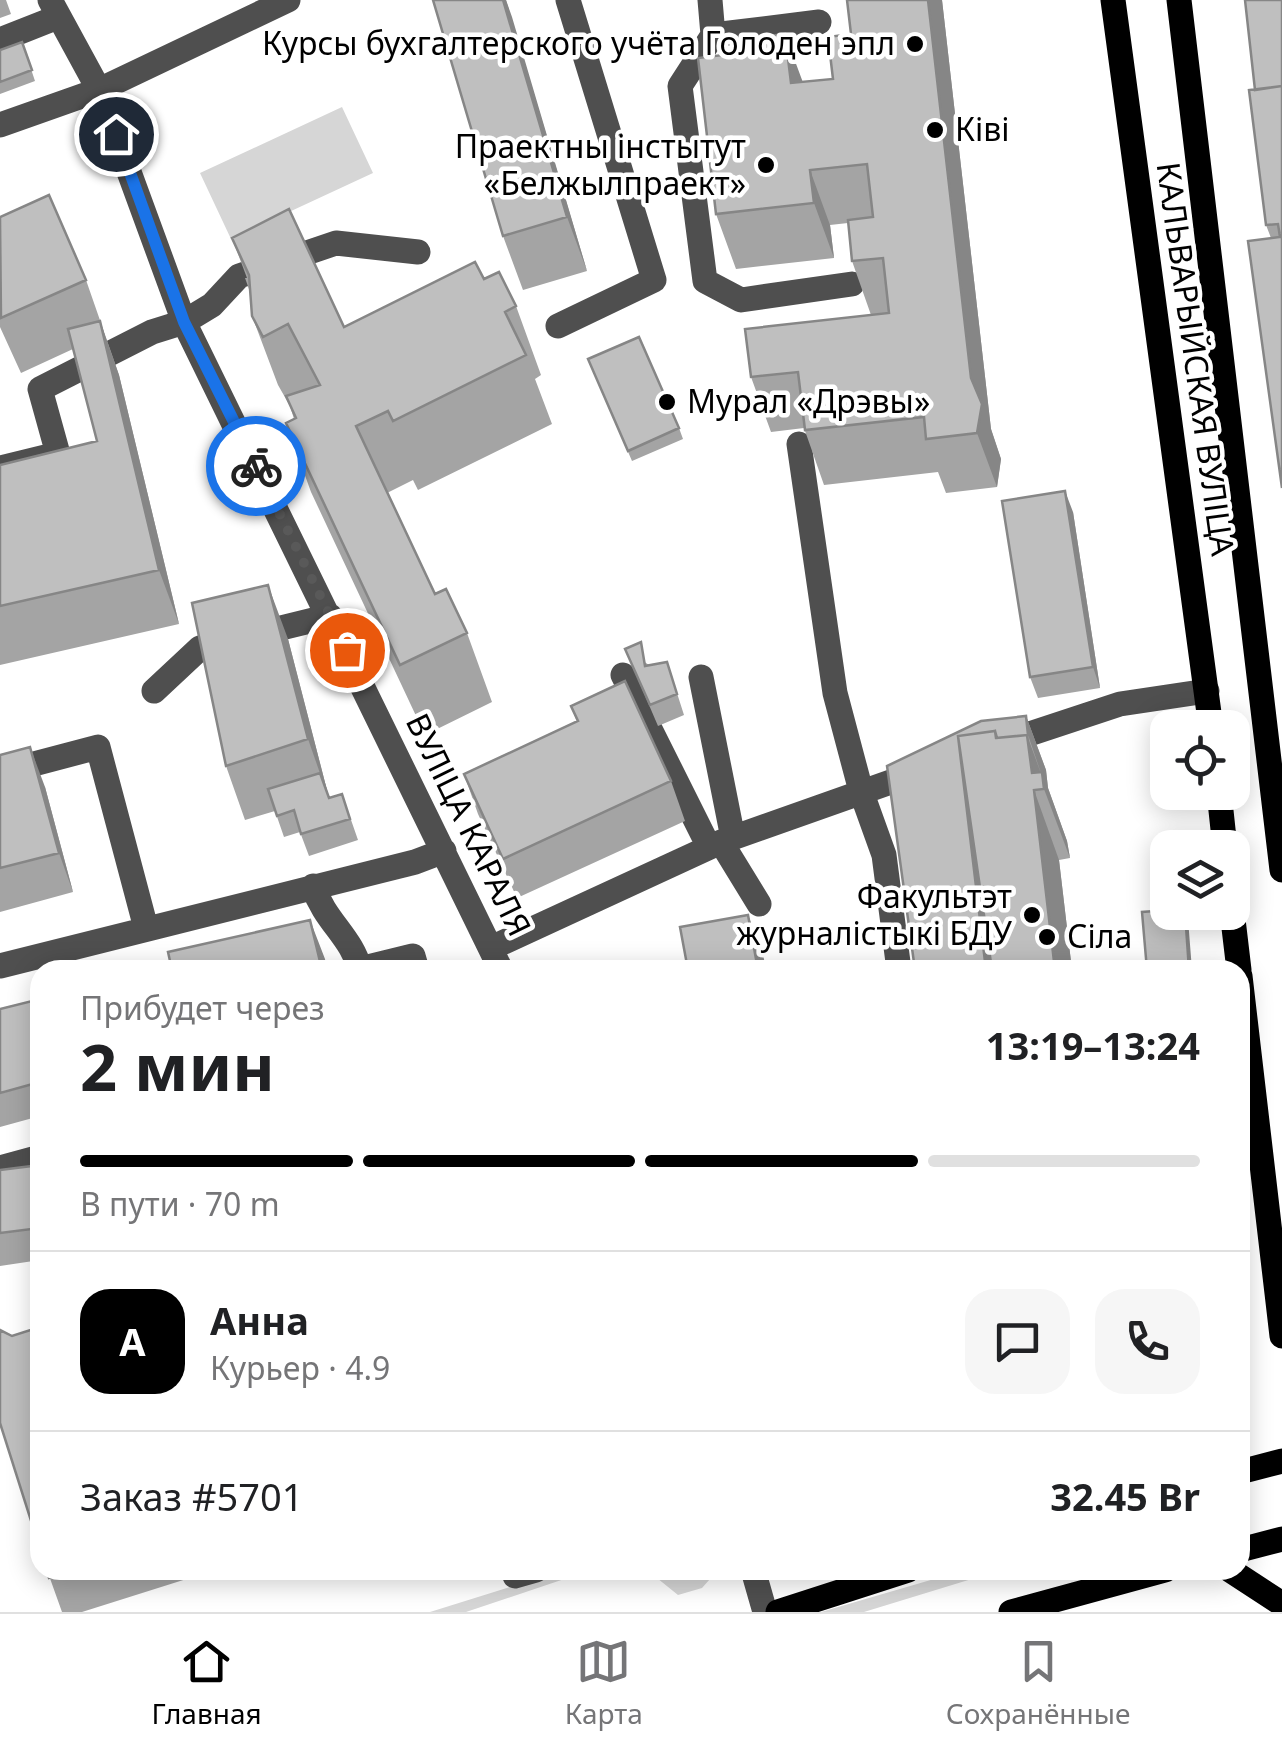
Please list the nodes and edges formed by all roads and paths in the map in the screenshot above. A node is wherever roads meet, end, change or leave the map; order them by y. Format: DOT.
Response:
graph roads {
  1 [pos="288,0"];
  2 [pos="568,0"];
  3 [pos="710,0"];
  4 [pos="1113,0"];
  5 [pos="1178,0"];
  6 [pos="54,9"];
  7 [pos="818,22"];
  8 [pos="714,34"];
  9 [pos="0,40"];
  10 [pos="99,90"];
  11 [pos="0,125"];
  12 [pos="418,252"];
  13 [pos="852,284"];
  14 [pos="184,322"];
  15 [pos="558,326"];
  16 [pos="799,444"];
  17 [pos="0,468"];
  18 [pos="330,616"];
  19 [pos="623,674"];
  20 [pos="701,678"];
  21 [pos="154,691"];
  22 [pos="1207,691"];
  23 [pos="1273,699"];
  24 [pos="1209,710"];
  25 [pos="980,751"];
  26 [pos="946,762"];
  27 [pos="0,773"];
  28 [pos="860,791"];
  29 [pos="721,842"];
  30 [pos="444,851"];
  31 [pos="1281,861"];
  32 [pos="1282,870"];
  33 [pos="314,886"];
  34 [pos="759,904"];
  35 [pos="146,928"];
  36 [pos="1234,930"];
  37 [pos="496,959"];
  38 [pos="358,960"];
  39 [pos="898,960"];
  40 [pos="1238,960"];
  41 [pos="0,966"];
  42 [pos="1250,1059"];
  43 [pos="30,1160"];
  44 [pos="0,1168"];
  45 [pos="1282,1336"];
  46 [pos="1282,1461"];
  47 [pos="1250,1469"];
  48 [pos="1282,1538"];
  49 [pos="1250,1547"];
  50 [pos="755,1580"];
  51 [pos="877,1580"];
  52 [pos="1128,1580"];
  53 [pos="1245,1580"];
  54 [pos="1282,1604"];
  55 [pos="765,1612"];
  56 [pos="778,1612"];
  57 [pos="1011,1612"];
  1 -- 10 [label="street"];
  2 -- 15 [label="street"];
  3 -- 8 [label="street"];
  4 -- 22 [label="main road, КАЛЬВАРЫЙСКАЯ ВУЛІЦА"];
  5 -- 23 [label="main road, КАЛЬВАРЫЙСКАЯ ВУЛІЦА"];
  6 -- 9 [label="street"];
  6 -- 10 [label="street, ВУЛІЦА КАРАЛЯ"];
  7 -- 8 [label="street"];
  8 -- 13 [label="street"];
  10 -- 11 [label="street"];
  10 -- 14 [label="street, ВУЛІЦА КАРАЛЯ"];
  12 -- 14 [label="street"];
  14 -- 17 [label="street"];
  14 -- 18 [label="street, ВУЛІЦА КАРАЛЯ"];
  16 -- 28 [label="street"];
  18 -- 21 [label="street"];
  18 -- 30 [label="street, ВУЛІЦА КАРАЛЯ"];
  19 -- 29 [label="street"];
  20 -- 29 [label="street"];
  22 -- 24 [label="main road, КАЛЬВАРЫЙСКАЯ ВУЛІЦА"];
  22 -- 25 [label="street"];
  23 -- 31 [label="main road, КАЛЬВАРЫЙСКАЯ ВУЛІЦА"];
  26 -- 28 [label="street"];
  27 -- 35 [label="street"];
  28 -- 29 [label="street"];
  28 -- 39 [label="street"];
  29 -- 34 [label="street"];
  29 -- 37 [label="street"];
  30 -- 33 [label="street"];
  30 -- 37 [label="street, ВУЛІЦА КАРАЛЯ"];
  31 -- 32 [label="main road, КАЛЬВАРЫЙСКАЯ ВУЛІЦА"];
  33 -- 35 [label="street"];
  33 -- 38 [label="street"];
  35 -- 41 [label="street"];
  36 -- 40 [label="main road"];
  42 -- 45 [label="main road"];
  43 -- 44 [label="street"];
  46 -- 47 [label="main road"];
  48 -- 49 [label="main road"];
  50 -- 55 [label="street"];
  51 -- 56 [label="main road"];
  52 -- 57 [label="main road"];
  53 -- 54 [label="main road"];
}
